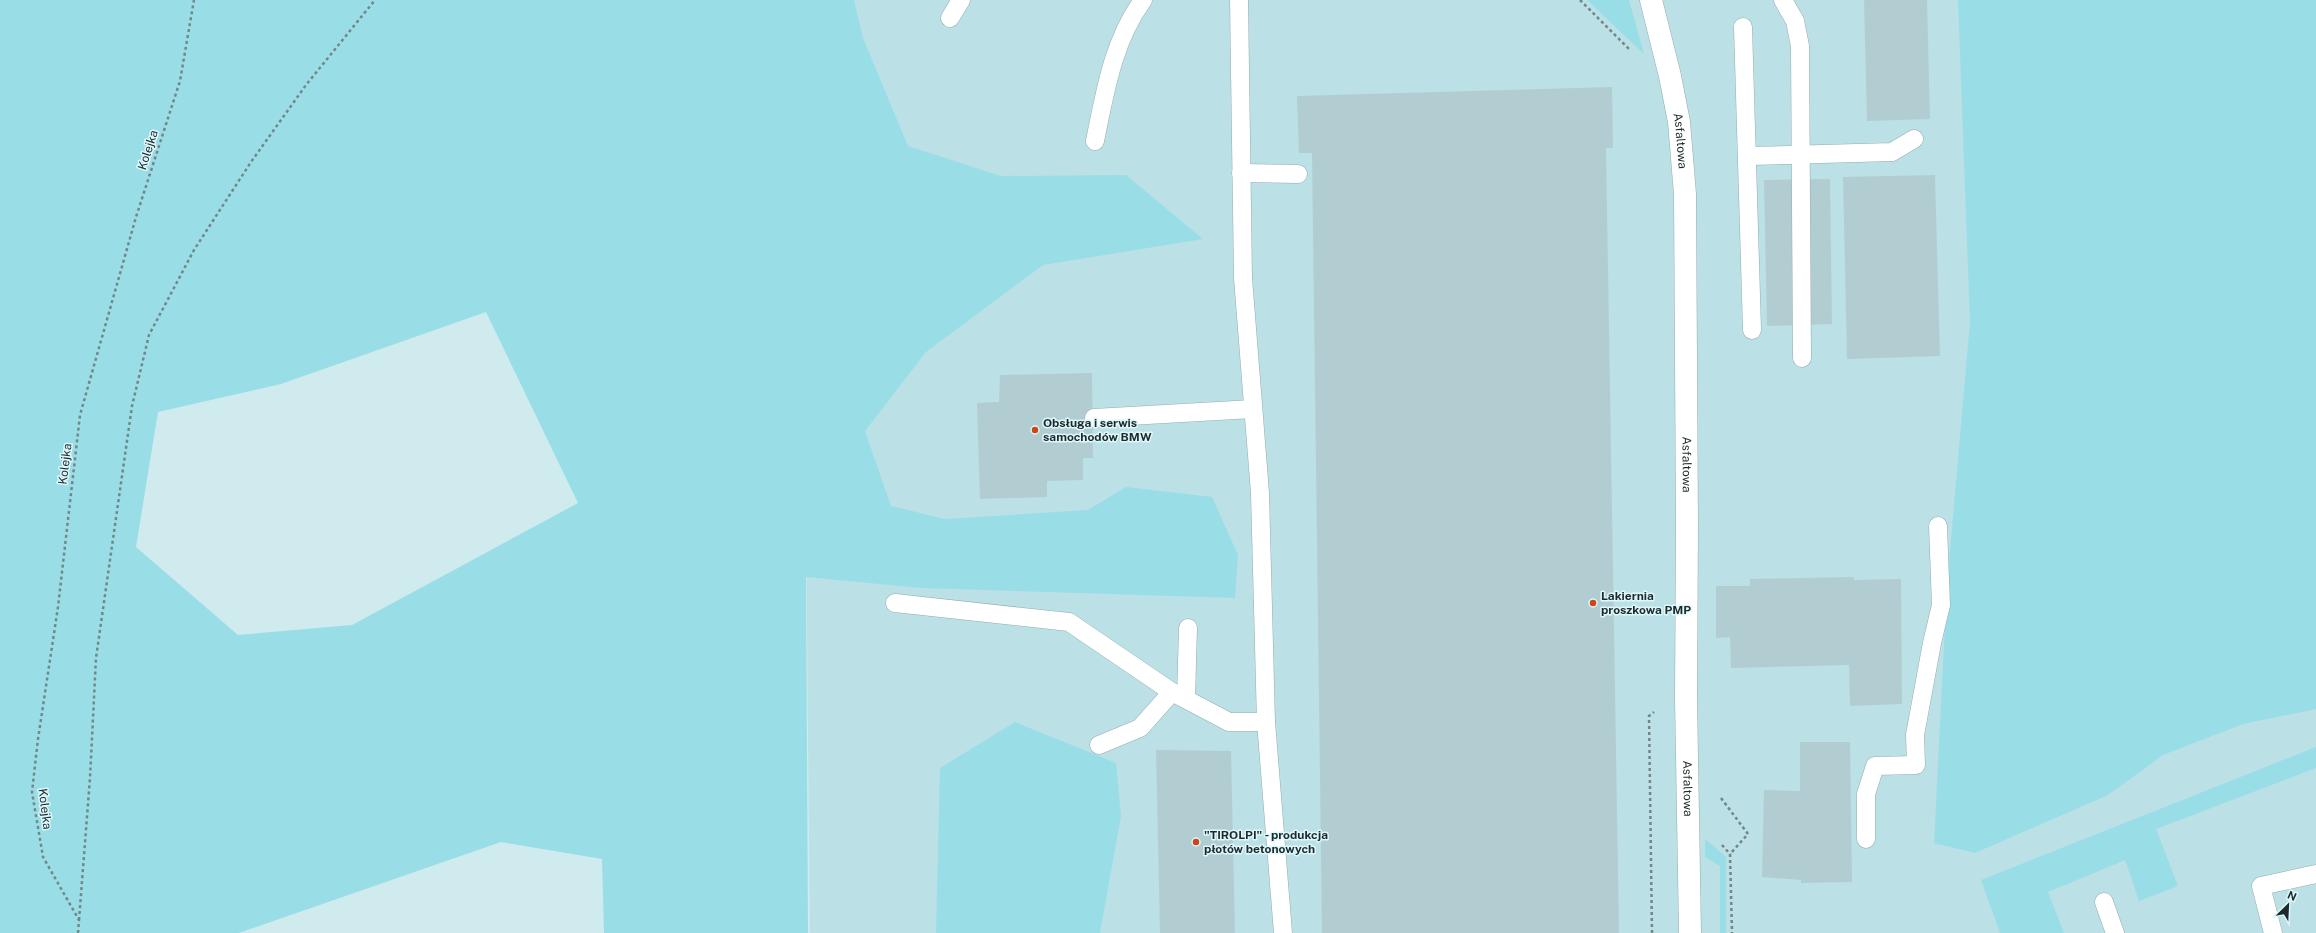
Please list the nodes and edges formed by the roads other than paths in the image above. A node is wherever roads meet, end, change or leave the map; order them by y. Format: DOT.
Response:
graph roads {
  1 [pos="961,0"];
  2 [pos="1143,0"];
  3 [pos="1239,0"];
  4 [pos="1651,0"];
  5 [pos="1783,0"];
  6 [pos="950,18"];
  7 [pos="1744,27"];
  8 [pos="1914,139"];
  9 [pos="1095,141"];
  10 [pos="1802,153"];
  11 [pos="1749,156"];
  12 [pos="1241,173"];
  13 [pos="1298,174"];
  14 [pos="1752,330"];
  15 [pos="1802,358"];
  16 [pos="1253,409"];
  17 [pos="1094,418"];
  18 [pos="1938,526"];
  19 [pos="895,603"];
  20 [pos="1188,628"];
  21 [pos="1179,696"];
  22 [pos="1266,722"];
  23 [pos="1099,745"];
  24 [pos="1866,839"];
  25 [pos="2316,874"];
  26 [pos="2104,902"];
  27 [pos="1283,933"];
  28 [pos="1690,933"];
  29 [pos="2115,933"];
  30 [pos="2273,933"];
  1 -- 6 [label="lane"];
  2 -- 9 [label="lane"];
  3 -- 12 [label="lane"];
  4 -- 28 [label="street, Asfaltowa"];
  5 -- 10 [label="lane"];
  7 -- 11 [label="lane"];
  8 -- 10 [label="lane"];
  10 -- 11 [label="lane"];
  10 -- 15 [label="lane"];
  11 -- 14 [label="lane"];
  12 -- 13 [label="lane"];
  12 -- 16 [label="lane"];
  16 -- 17 [label="lane"];
  16 -- 22 [label="lane"];
  18 -- 24 [label="lane"];
  19 -- 21 [label="lane"];
  20 -- 21 [label="lane"];
  21 -- 22 [label="lane"];
  21 -- 23 [label="lane"];
  22 -- 27 [label="lane"];
  25 -- 30 [label="lane"];
  26 -- 29 [label="lane"];
}
